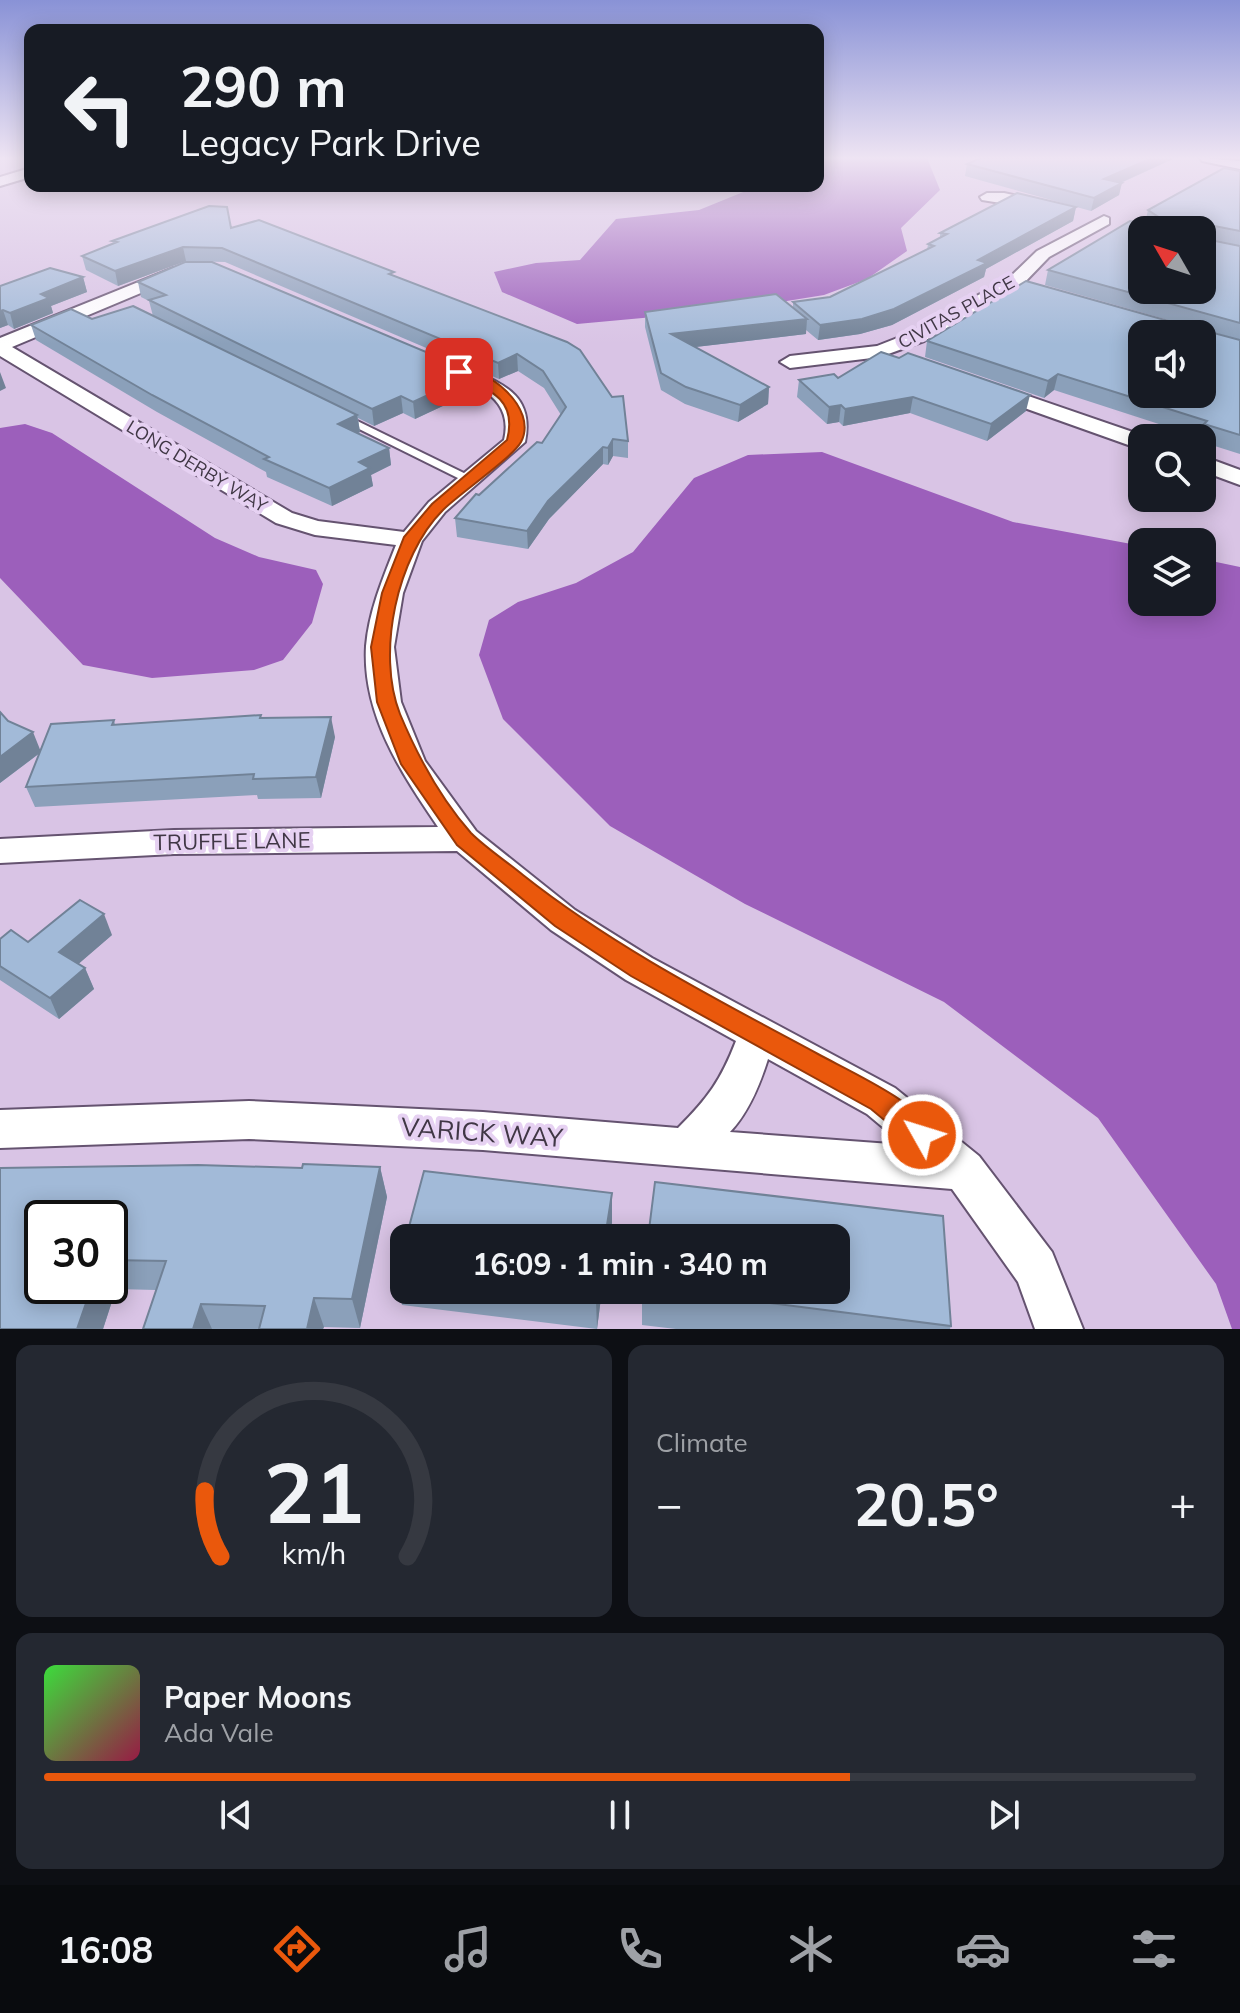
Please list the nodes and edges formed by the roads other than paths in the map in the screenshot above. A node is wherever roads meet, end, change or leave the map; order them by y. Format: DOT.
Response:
graph roads {
  1 [pos="1101,220"];
  2 [pos="203,268"];
  3 [pos="0,347"];
  4 [pos="880,351"];
  5 [pos="417,353"];
  6 [pos="908,361"];
  7 [pos="790,362"];
  8 [pos="967,381"];
  9 [pos="339,415"];
  10 [pos="1128,437"];
  11 [pos="1216,469"];
  12 [pos="1240,478"];
  13 [pos="468,479"];
  14 [pos="410,540"];
  15 [pos="464,839"];
  16 [pos="0,851"];
  17 [pos="758,1032"];
  18 [pos="0,1129"];
  19 [pos="687,1147"];
  20 [pos="964,1170"];
  21 [pos="1059,1329"];
  1 -- 4 [label="street, CIVITAS PLACE"];
  2 -- 3 [label="street"];
  3 -- 14 [label="street, LONG DERBY WAY"];
  4 -- 6 [label="street"];
  4 -- 7 [label="street, CIVITAS PLACE"];
  5 -- 13 [label="street"];
  8 -- 10 [label="street"];
  9 -- 13 [label="lane"];
  11 -- 12 [label="street"];
  13 -- 14 [label="street"];
  14 -- 15 [label="street"];
  15 -- 16 [label="street, TRUFFLE LANE"];
  15 -- 17 [label="street"];
  17 -- 19 [label="street"];
  17 -- 20 [label="street"];
  18 -- 19 [label="street, VARICK WAY"];
  19 -- 20 [label="street, VARICK WAY"];
  20 -- 21 [label="street"];
}
